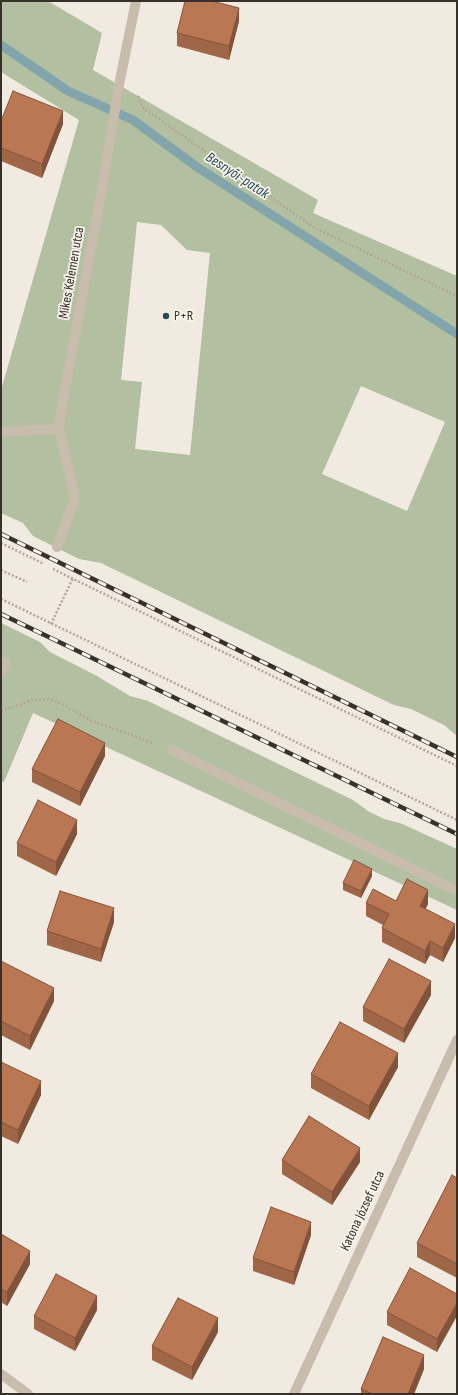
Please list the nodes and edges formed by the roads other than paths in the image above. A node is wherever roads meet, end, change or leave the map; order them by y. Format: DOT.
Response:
graph roads {
  1 [pos="136,1"];
  2 [pos="59,429"];
  3 [pos="1,432"];
  4 [pos="57,547"];
  5 [pos="172,750"];
  6 [pos="457,891"];
  7 [pos="457,1040"];
  8 [pos="1,1374"];
  9 [pos="28,1394"];
  10 [pos="294,1394"];
  1 -- 2 [label="street, Mikes Kelemen utca"];
  2 -- 3 [label="street"];
  2 -- 4 [label="street, Mikes Kelemen utca"];
  5 -- 6 [label="street"];
  7 -- 10 [label="street, Katona József utca"];
  8 -- 9 [label="street"];
}
